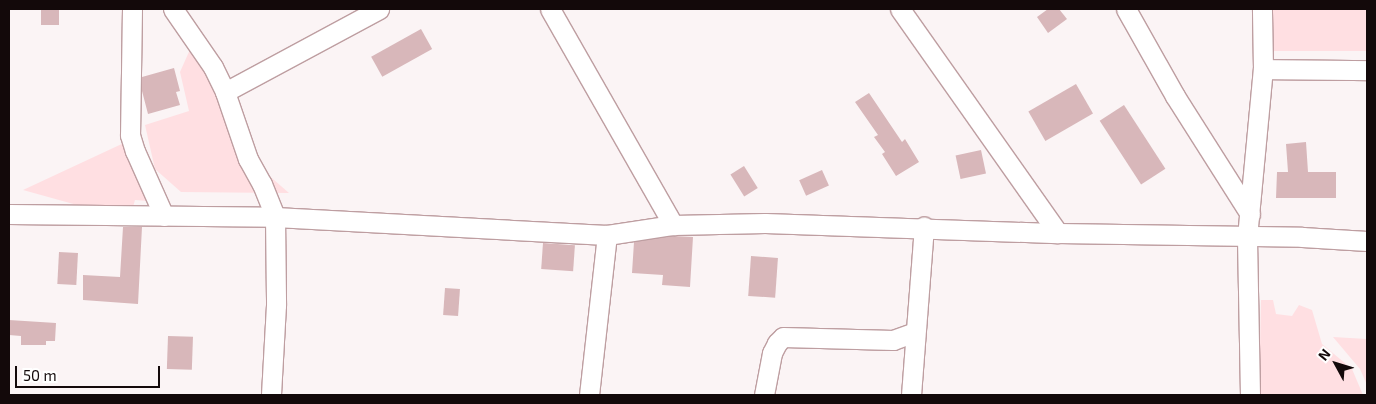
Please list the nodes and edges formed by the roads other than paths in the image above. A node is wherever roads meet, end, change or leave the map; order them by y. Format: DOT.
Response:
graph roads {
  1 [pos="132,9"];
  2 [pos="173,9"];
  3 [pos="378,9"];
  4 [pos="550,9"];
  5 [pos="900,9"];
  6 [pos="1126,9"];
  7 [pos="1262,9"];
  8 [pos="1263,69"];
  9 [pos="1367,70"];
  10 [pos="225,92"];
  11 [pos="9,214"];
  12 [pos="1250,214"];
  13 [pos="164,216"];
  14 [pos="275,217"];
  15 [pos="673,225"];
  16 [pos="924,227"];
  17 [pos="1058,233"];
  18 [pos="607,235"];
  19 [pos="1247,237"];
  20 [pos="1367,241"];
  21 [pos="915,332"];
  22 [pos="271,395"];
  23 [pos="588,395"];
  24 [pos="764,395"];
  25 [pos="911,395"];
  26 [pos="1250,395"];
  1 -- 13 [label="street"];
  2 -- 10 [label="street"];
  3 -- 10 [label="street"];
  4 -- 15 [label="street"];
  5 -- 17 [label="street"];
  6 -- 12 [label="street"];
  7 -- 8 [label="street"];
  8 -- 9 [label="street"];
  8 -- 12 [label="street"];
  10 -- 14 [label="street"];
  11 -- 13 [label="street"];
  12 -- 19 [label="street"];
  13 -- 14 [label="street"];
  14 -- 18 [label="street"];
  14 -- 22 [label="street"];
  15 -- 16 [label="street"];
  15 -- 18 [label="street"];
  16 -- 17 [label="street"];
  16 -- 21 [label="street"];
  17 -- 19 [label="street"];
  18 -- 23 [label="street"];
  19 -- 20 [label="street"];
  19 -- 26 [label="street"];
  21 -- 24 [label="street"];
  21 -- 25 [label="street"];
}
